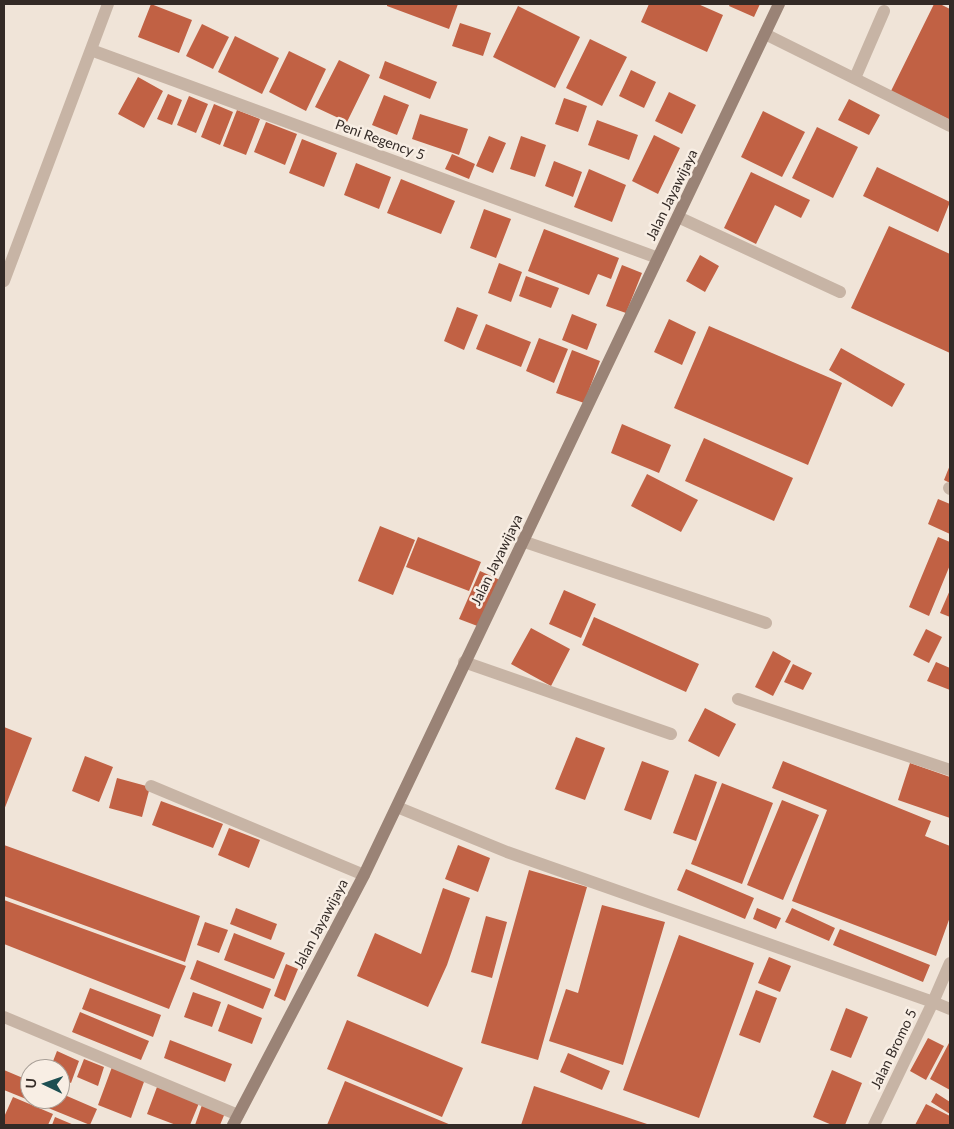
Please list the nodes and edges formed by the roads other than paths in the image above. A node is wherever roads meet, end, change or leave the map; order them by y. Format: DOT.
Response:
graph roads {
  1 [pos="108,4"];
  2 [pos="779,4"];
  3 [pos="884,11"];
  4 [pos="765,34"];
  5 [pos="91,50"];
  6 [pos="855,78"];
  7 [pos="950,126"];
  8 [pos="678,217"];
  9 [pos="658,258"];
  10 [pos="4,281"];
  11 [pos="840,292"];
  12 [pos="522,542"];
  13 [pos="766,623"];
  14 [pos="464,662"];
  15 [pos="738,700"];
  16 [pos="671,734"];
  17 [pos="950,770"];
  18 [pos="151,786"];
  19 [pos="397,807"];
  20 [pos="364,875"];
  21 [pos="950,963"];
  22 [pos="933,1002"];
  23 [pos="950,1009"];
  24 [pos="4,1017"];
  25 [pos="236,1120"];
  26 [pos="874,1125"];
  1 -- 5 [label="street"];
  2 -- 4 [label="main road, Jalan Jayawijaya"];
  3 -- 6 [label="street"];
  4 -- 6 [label="street"];
  4 -- 8 [label="main road, Jalan Jayawijaya"];
  5 -- 9 [label="street, Peni Regency 5"];
  5 -- 10 [label="street"];
  6 -- 7 [label="street"];
  8 -- 9 [label="main road, Jalan Jayawijaya"];
  8 -- 11 [label="street"];
  9 -- 12 [label="main road, Jalan Jayawijaya"];
  12 -- 13 [label="street"];
  12 -- 14 [label="main road, Jalan Jayawijaya"];
  14 -- 16 [label="street"];
  14 -- 19 [label="main road, Jalan Jayawijaya"];
  15 -- 17 [label="street"];
  18 -- 20 [label="street"];
  19 -- 20 [label="main road, Jalan Jayawijaya"];
  19 -- 22 [label="street"];
  20 -- 25 [label="main road, Jalan Jayawijaya"];
  21 -- 22 [label="street"];
  22 -- 23 [label="street, Jalan Bromo 5"];
  22 -- 26 [label="street, Jalan Bromo 5"];
  24 -- 25 [label="street"];
}
